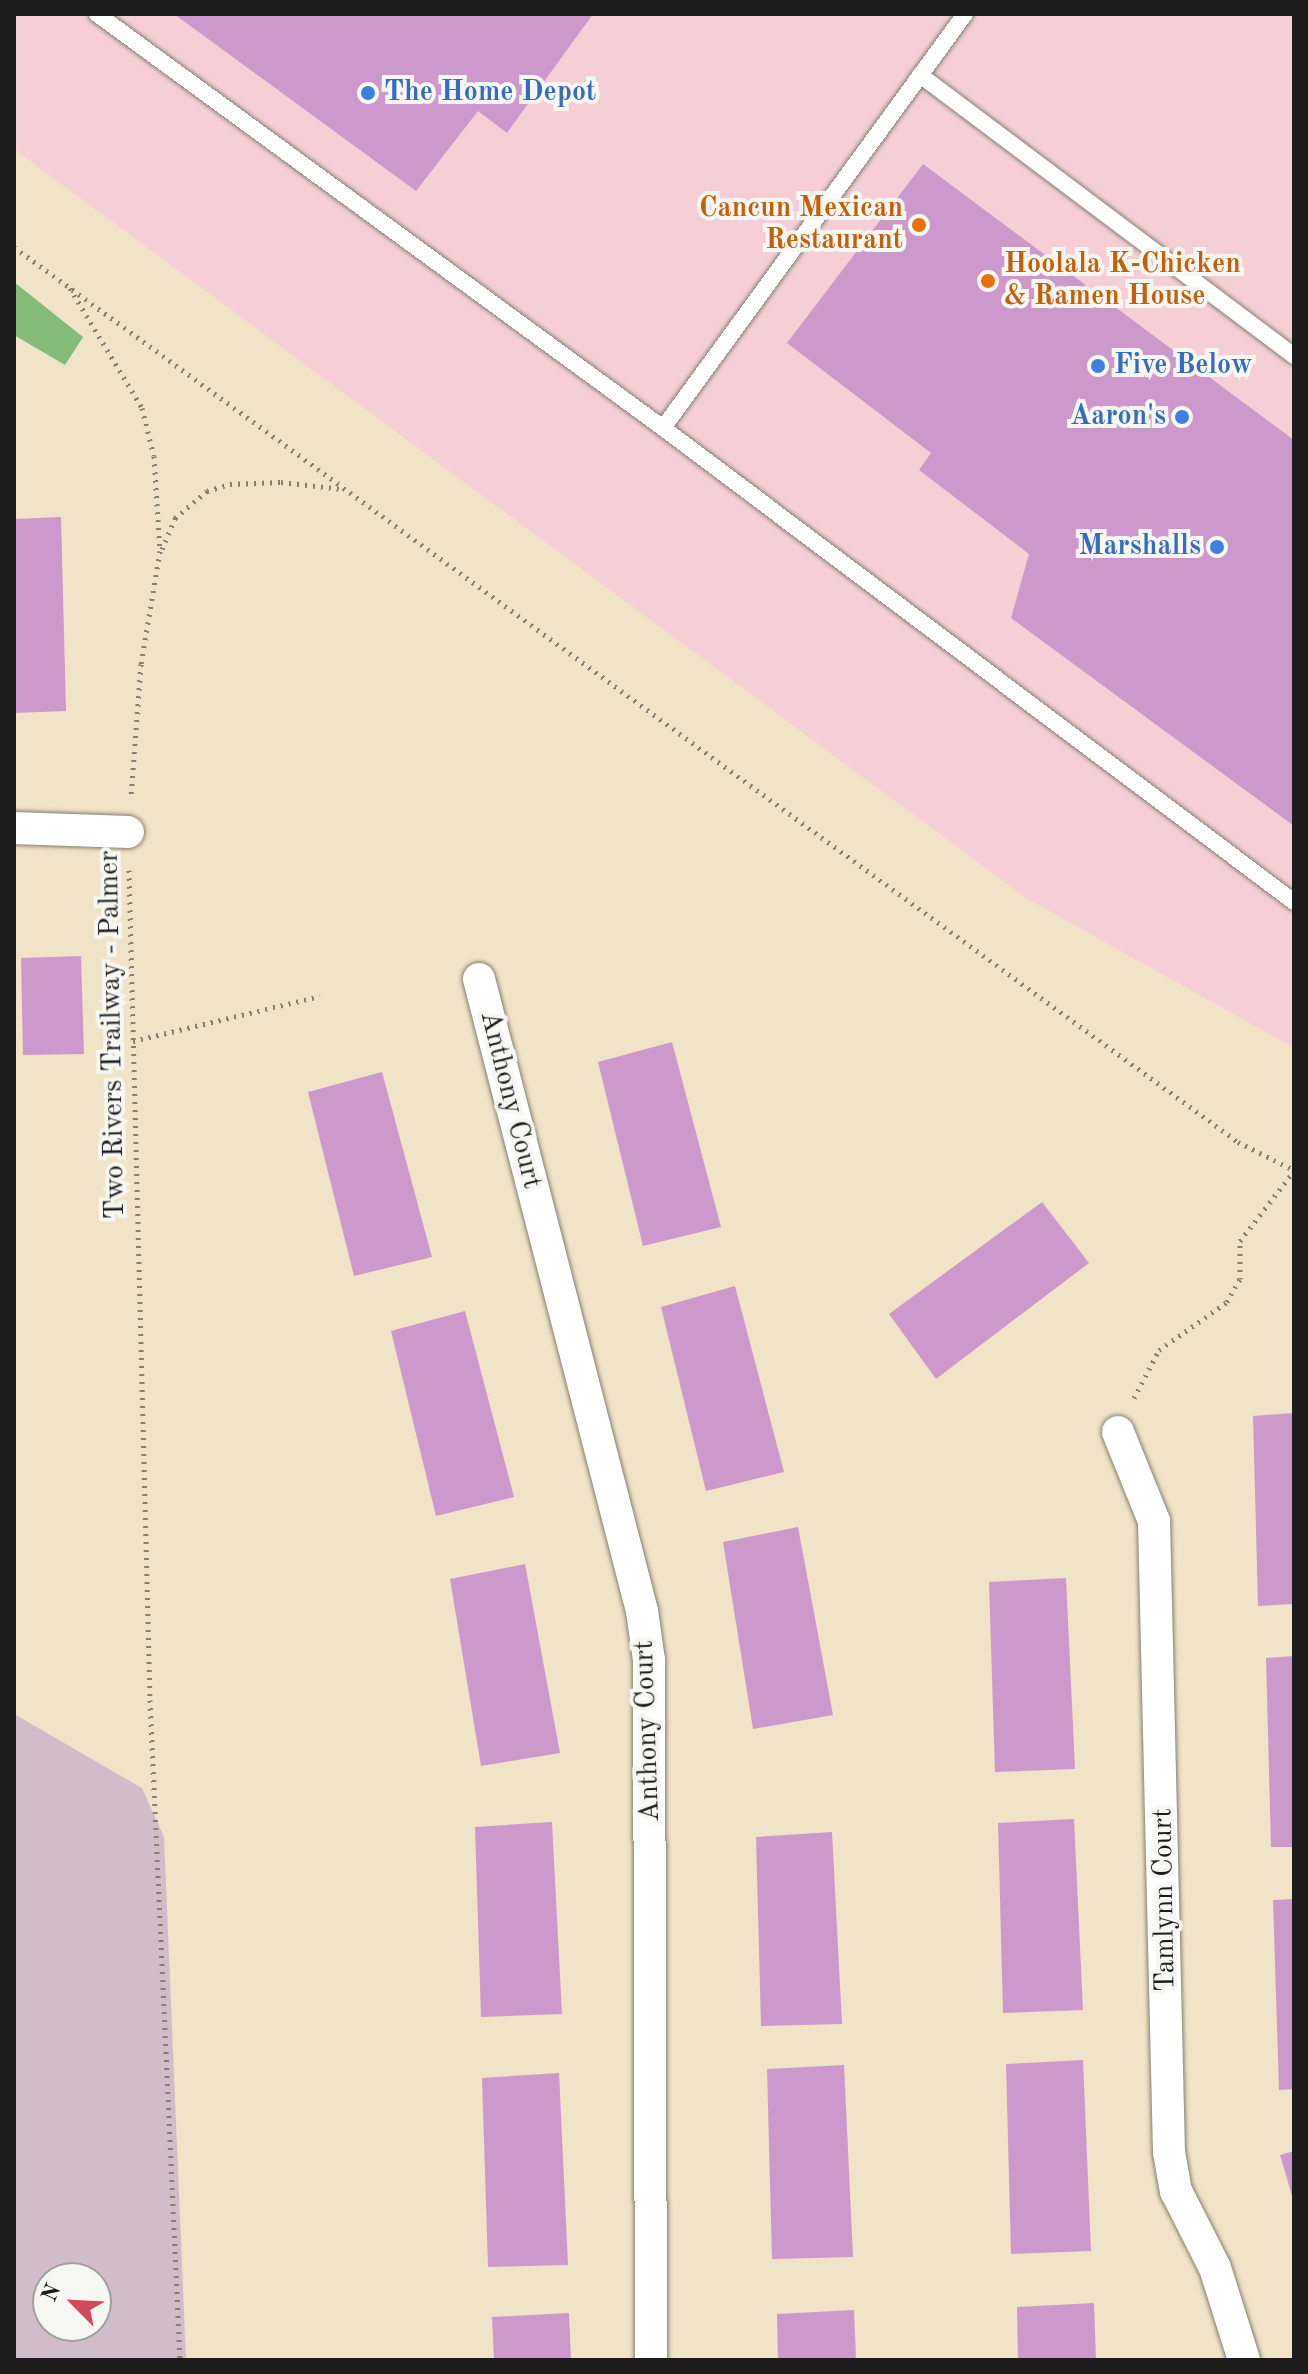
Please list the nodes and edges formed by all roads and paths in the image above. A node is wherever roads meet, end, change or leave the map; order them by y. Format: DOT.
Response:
graph roads {
  1 [pos="97,14"];
  2 [pos="965,14"];
  3 [pos="920,75"];
  4 [pos="14,247"];
  5 [pos="70,288"];
  6 [pos="1294,356"];
  7 [pos="663,428"];
  8 [pos="346,489"];
  9 [pos="159,561"];
  10 [pos="14,828"];
  11 [pos="128,832"];
  12 [pos="1294,902"];
  13 [pos="479,979"];
  14 [pos="320,996"];
  15 [pos="133,1041"];
  16 [pos="1294,1170"];
  17 [pos="1118,1432"];
  18 [pos="180,2360"];
  19 [pos="651,2360"];
  20 [pos="1244,2360"];
  1 -- 7 [label="lane"];
  2 -- 3 [label="lane"];
  3 -- 6 [label="lane"];
  3 -- 7 [label="lane"];
  4 -- 5 [label="path"];
  5 -- 8 [label="path"];
  5 -- 9 [label="path, Two Rivers Trailway - Palmer"];
  7 -- 12 [label="lane"];
  8 -- 9 [label="path, Two Rivers Trailway - Palmer"];
  8 -- 16 [label="path"];
  9 -- 11 [label="path, Two Rivers Trailway - Palmer"];
  10 -- 11 [label="street"];
  11 -- 15 [label="path, Two Rivers Trailway - Palmer"];
  13 -- 19 [label="street, Anthony Court"];
  14 -- 15 [label="path"];
  15 -- 18 [label="path, Two Rivers Trailway - Palmer"];
  16 -- 17 [label="path"];
  17 -- 20 [label="street, Tamlynn Court"];
}
